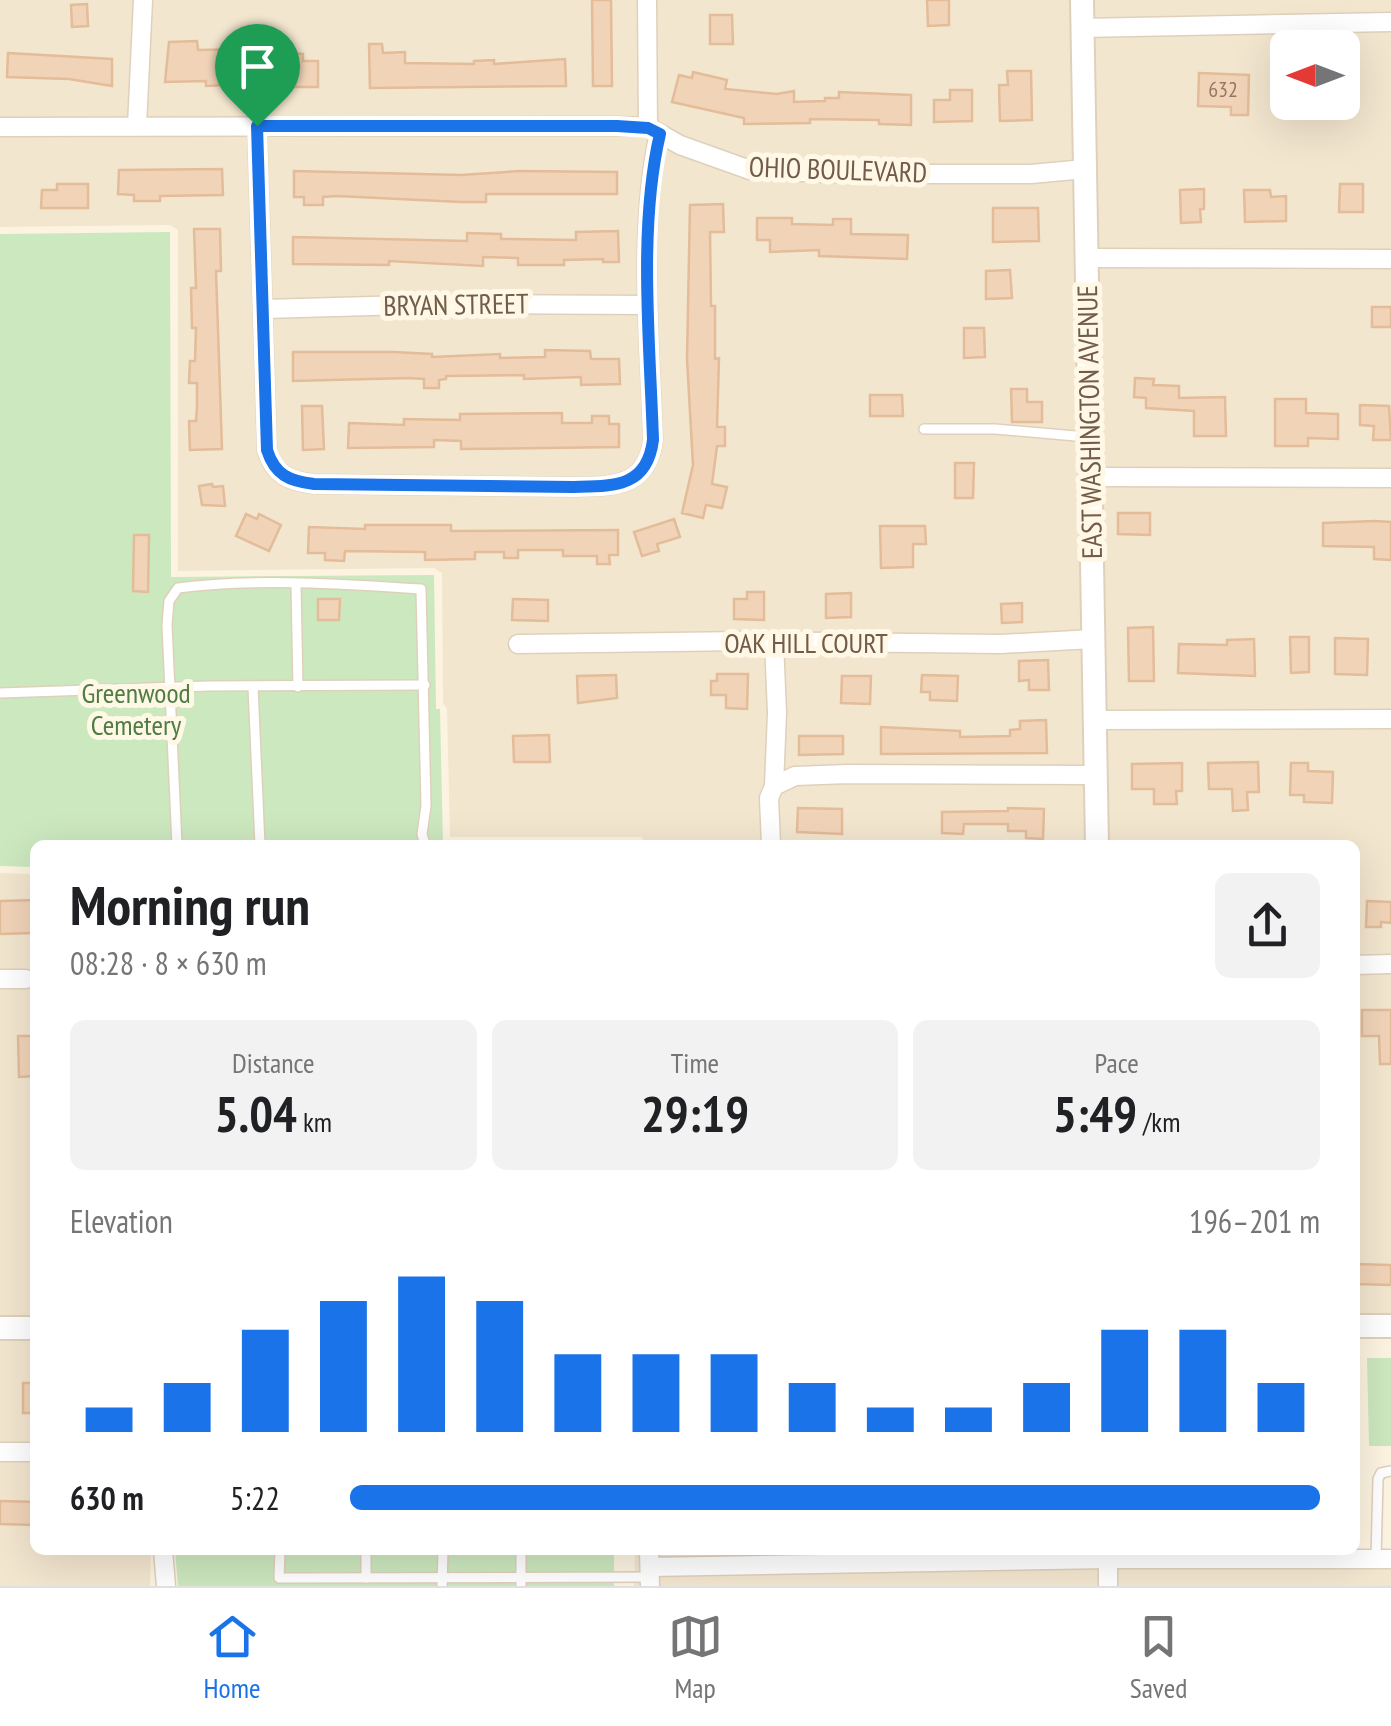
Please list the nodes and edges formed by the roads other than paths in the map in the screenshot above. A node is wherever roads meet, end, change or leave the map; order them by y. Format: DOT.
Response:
graph roads {
  1 [pos="143,0"];
  2 [pos="647,0"];
  3 [pos="1082,0"];
  4 [pos="1391,22"];
  5 [pos="1082,28"];
  6 [pos="137,126"];
  7 [pos="257,126"];
  8 [pos="0,127"];
  9 [pos="654,131"];
  10 [pos="1085,169"];
  11 [pos="1086,258"];
  12 [pos="1391,259"];
  13 [pos="648,305"];
  14 [pos="264,309"];
  15 [pos="924,429"];
  16 [pos="1090,437"];
  17 [pos="1090,477"];
  18 [pos="1391,478"];
  19 [pos="296,585"];
  20 [pos="1093,640"];
  21 [pos="774,642"];
  22 [pos="518,644"];
  23 [pos="298,686"];
  24 [pos="426,686"];
  25 [pos="253,687"];
  26 [pos="172,689"];
  27 [pos="0,693"];
  28 [pos="1391,719"];
  29 [pos="1094,720"];
  30 [pos="1096,775"];
  31 [pos="774,786"];
  32 [pos="177,840"];
  33 [pos="260,840"];
  34 [pos="424,840"];
  35 [pos="771,840"];
  36 [pos="1096,840"];
  37 [pos="1391,964"];
  38 [pos="1360,965"];
  39 [pos="26,978"];
  40 [pos="0,979"];
  41 [pos="1360,1326"];
  42 [pos="1391,1326"];
  43 [pos="0,1328"];
  44 [pos="30,1328"];
  45 [pos="0,1452"];
  46 [pos="30,1452"];
  47 [pos="1391,1471"];
  48 [pos="163,1555"];
  49 [pos="280,1555"];
  50 [pos="366,1555"];
  51 [pos="442,1555"];
  52 [pos="520,1555"];
  53 [pos="994,1555"];
  54 [pos="1108,1555"];
  55 [pos="1177,1555"];
  56 [pos="879,1556"];
  57 [pos="1384,1558"];
  58 [pos="650,1570"];
  59 [pos="366,1578"];
  60 [pos="442,1582"];
  61 [pos="520,1582"];
  62 [pos="166,1586"];
  63 [pos="1108,1586"];
  1 -- 6 [label="street"];
  2 -- 9 [label="street"];
  3 -- 5 [label="street, EAST WASHINGTON AVENUE"];
  4 -- 5 [label="street"];
  5 -- 10 [label="street, EAST WASHINGTON AVENUE"];
  6 -- 7 [label="street, OHIO BOULEVARD"];
  6 -- 8 [label="street, OHIO BOULEVARD"];
  7 -- 9 [label="street, OHIO BOULEVARD"];
  7 -- 14 [label="street"];
  9 -- 10 [label="street, OHIO BOULEVARD"];
  9 -- 13 [label="street"];
  10 -- 11 [label="street, EAST WASHINGTON AVENUE"];
  11 -- 12 [label="street"];
  11 -- 16 [label="street, EAST WASHINGTON AVENUE"];
  13 -- 14 [label="street, BRYAN STREET"];
  13 -- 14 [label="street"];
  15 -- 16 [label="lane"];
  16 -- 17 [label="street, EAST WASHINGTON AVENUE"];
  17 -- 18 [label="street"];
  17 -- 20 [label="street, EAST WASHINGTON AVENUE"];
  19 -- 23 [label="lane"];
  19 -- 24 [label="lane"];
  19 -- 26 [label="lane"];
  20 -- 21 [label="street, OAK HILL COURT"];
  20 -- 29 [label="street, EAST WASHINGTON AVENUE"];
  21 -- 22 [label="street, OAK HILL COURT"];
  21 -- 31 [label="street"];
  23 -- 24 [label="lane"];
  23 -- 25 [label="lane"];
  24 -- 34 [label="lane"];
  25 -- 26 [label="lane"];
  25 -- 33 [label="lane"];
  26 -- 27 [label="lane"];
  26 -- 32 [label="lane"];
  28 -- 29 [label="street"];
  29 -- 30 [label="street, EAST WASHINGTON AVENUE"];
  30 -- 31 [label="street"];
  30 -- 36 [label="street, EAST WASHINGTON AVENUE"];
  31 -- 35 [label="street"];
  37 -- 38 [label="street"];
  39 -- 40 [label="street"];
  41 -- 42 [label="street"];
  43 -- 44 [label="street"];
  45 -- 46 [label="street"];
  47 -- 57 [label="lane"];
  48 -- 62 [label="street"];
  49 -- 59 [label="lane"];
  50 -- 59 [label="lane"];
  51 -- 60 [label="lane"];
  52 -- 61 [label="lane"];
  53 -- 56 [label="street"];
  54 -- 63 [label="street"];
  55 -- 57 [label="street"];
  56 -- 58 [label="street"];
  58 -- 61 [label="lane"];
  59 -- 60 [label="lane"];
  60 -- 61 [label="lane"];
}
